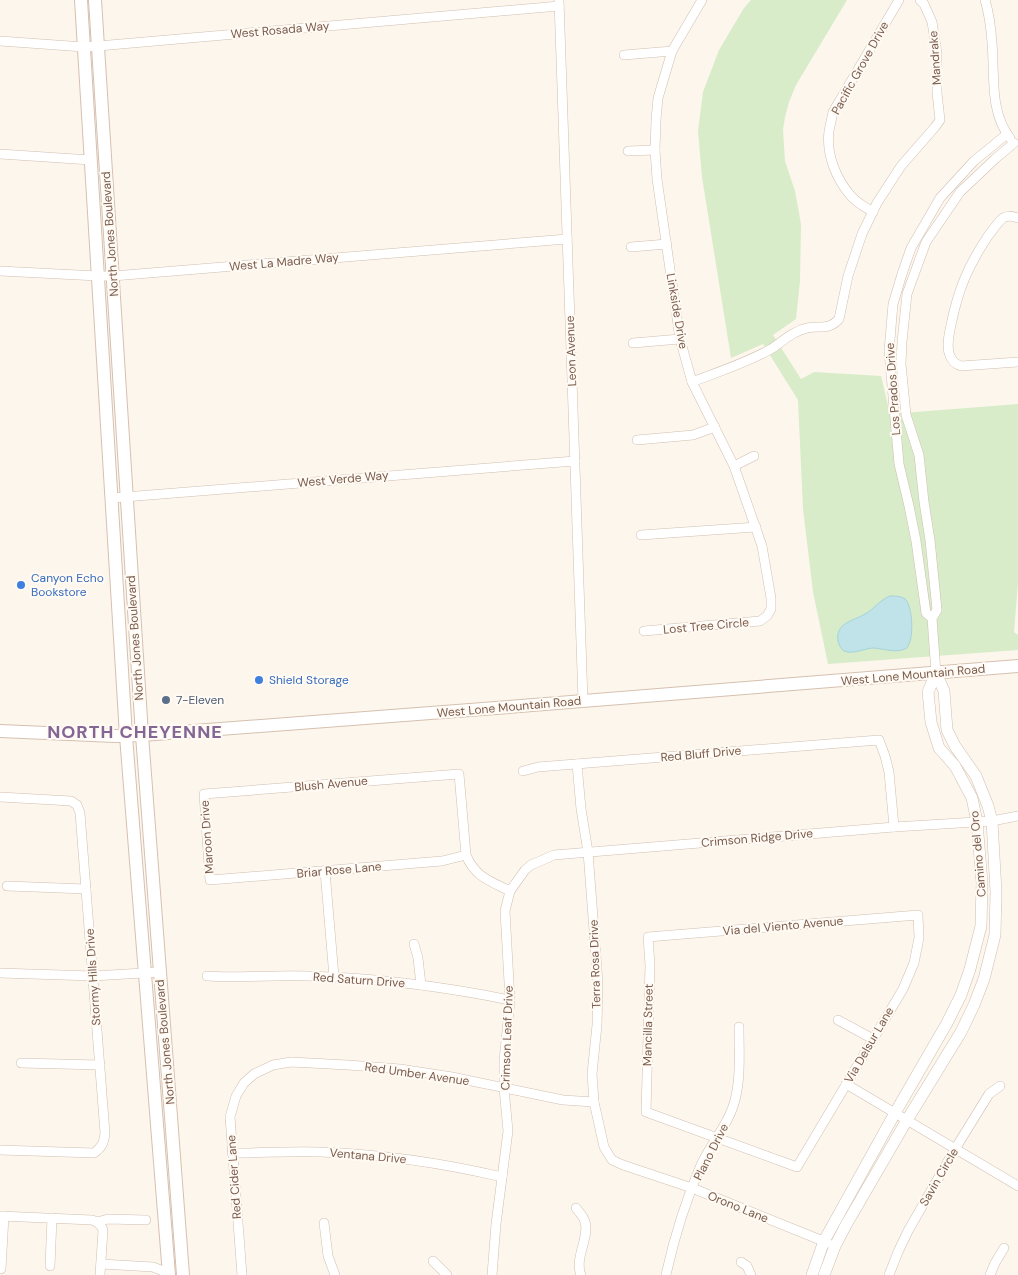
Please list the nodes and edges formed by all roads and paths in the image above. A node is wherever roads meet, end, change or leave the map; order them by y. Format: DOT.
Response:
graph roads {
  1 [pos="81,0"];
  2 [pos="95,0"];
  3 [pos="702,0"];
  4 [pos="898,0"];
  5 [pos="920,0"];
  6 [pos="985,0"];
  7 [pos="559,3"];
  8 [pos="0,41"];
  9 [pos="98,46"];
  10 [pos="84,47"];
  11 [pos="672,52"];
  12 [pos="624,55"];
  13 [pos="1007,134"];
  14 [pos="1016,145"];
  15 [pos="656,150"];
  16 [pos="628,151"];
  17 [pos="0,154"];
  18 [pos="91,160"];
  19 [pos="873,212"];
  20 [pos="1013,217"];
  21 [pos="567,238"];
  22 [pos="667,244"];
  23 [pos="631,248"];
  24 [pos="0,271"];
  25 [pos="98,276"];
  26 [pos="113,276"];
  27 [pos="680,339"];
  28 [pos="634,343"];
  29 [pos="1018,362"];
  30 [pos="692,382"];
  31 [pos="715,427"];
  32 [pos="637,440"];
  33 [pos="754,456"];
  34 [pos="575,461"];
  35 [pos="734,466"];
  36 [pos="126,497"];
  37 [pos="112,498"];
  38 [pos="756,527"];
  39 [pos="641,536"];
  40 [pos="767,616"];
  41 [pos="932,618"];
  42 [pos="644,631"];
  43 [pos="1018,666"];
  44 [pos="936,673"];
  45 [pos="583,701"];
  46 [pos="0,732"];
  47 [pos="142,735"];
  48 [pos="126,736"];
  49 [pos="576,764"];
  50 [pos="523,771"];
  51 [pos="204,794"];
  52 [pos="0,797"];
  53 [pos="1018,816"];
  54 [pos="992,821"];
  55 [pos="977,822"];
  56 [pos="894,827"];
  57 [pos="588,852"];
  58 [pos="466,855"];
  59 [pos="325,871"];
  60 [pos="210,880"];
  61 [pos="7,886"];
  62 [pos="86,889"];
  63 [pos="510,891"];
  64 [pos="918,916"];
  65 [pos="648,937"];
  66 [pos="414,944"];
  67 [pos="160,972"];
  68 [pos="0,973"];
  69 [pos="144,973"];
  70 [pos="93,976"];
  71 [pos="206,976"];
  72 [pos="334,977"];
  73 [pos="421,985"];
  74 [pos="510,1000"];
  75 [pos="838,1020"];
  76 [pos="739,1027"];
  77 [pos="873,1039"];
  78 [pos="21,1063"];
  79 [pos="100,1066"];
  80 [pos="244,1083"];
  81 [pos="846,1084"];
  82 [pos="1000,1086"];
  83 [pos="504,1088"];
  84 [pos="594,1102"];
  85 [pos="895,1113"];
  86 [pos="907,1120"];
  87 [pos="717,1138"];
  88 [pos="955,1149"];
  89 [pos="0,1150"];
  90 [pos="232,1153"];
  91 [pos="612,1160"];
  92 [pos="502,1177"];
  93 [pos="1018,1186"];
  94 [pos="692,1188"];
  95 [pos="576,1208"];
  96 [pos="2,1216"];
  97 [pos="52,1218"];
  98 [pos="146,1220"];
  99 [pos="97,1222"];
  100 [pos="324,1223"];
  101 [pos="824,1241"];
  102 [pos="835,1246"];
  103 [pos="1004,1248"];
  104 [pos="433,1260"];
  105 [pos="741,1262"];
  106 [pos="101,1264"];
  107 [pos="50,1271"];
  108 [pos="1,1273"];
  109 [pos="183,1273"];
  110 [pos="166,1274"];
  111 [pos="100,1275"];
  112 [pos="242,1275"];
  113 [pos="335,1275"];
  114 [pos="447,1275"];
  115 [pos="492,1275"];
  116 [pos="582,1275"];
  117 [pos="666,1275"];
  118 [pos="751,1275"];
  119 [pos="812,1275"];
  120 [pos="824,1275"];
  121 [pos="889,1275"];
  122 [pos="990,1275"];
  1 -- 10 [label="main road, North Jones Boulevard"];
  2 -- 9 [label="main road, North Jones Boulevard"];
  3 -- 11 [label="street, Linkside Drive"];
  4 -- 19 [label="street, Pacific Grove Drive"];
  5 -- 19 [label="street, Mandrake"];
  6 -- 13 [label="street"];
  7 -- 9 [label="street, West Rosada Way"];
  7 -- 21 [label="street, Leon Avenue"];
  8 -- 10 [label="street, West Rosada Way"];
  9 -- 10 [label="street, West Rosada Way"];
  9 -- 26 [label="main road, North Jones Boulevard"];
  10 -- 18 [label="main road, North Jones Boulevard"];
  11 -- 12 [label="street"];
  11 -- 15 [label="street, Linkside Drive"];
  13 -- 14 [label="street"];
  13 -- 41 [label="street, Los Prados Drive"];
  14 -- 41 [label="street, Los Prados Drive"];
  15 -- 16 [label="street"];
  15 -- 22 [label="street, Linkside Drive"];
  17 -- 18 [label="street"];
  18 -- 25 [label="main road, North Jones Boulevard"];
  19 -- 30 [label="street"];
  20 -- 29 [label="street"];
  21 -- 26 [label="street, West La Madre Way"];
  21 -- 34 [label="street, Leon Avenue"];
  22 -- 23 [label="street"];
  22 -- 27 [label="street, Linkside Drive"];
  24 -- 25 [label="street, West La Madre Way"];
  25 -- 26 [label="street, West La Madre Way"];
  25 -- 37 [label="main road, North Jones Boulevard"];
  26 -- 36 [label="main road, North Jones Boulevard"];
  27 -- 28 [label="street"];
  27 -- 30 [label="street, Linkside Drive"];
  30 -- 31 [label="street, Linkside Drive"];
  31 -- 32 [label="street"];
  31 -- 35 [label="street, Linkside Drive"];
  33 -- 35 [label="street"];
  34 -- 36 [label="street, West Verde Way"];
  34 -- 45 [label="street, Leon Avenue"];
  35 -- 38 [label="street, Linkside Drive"];
  36 -- 37 [label="street, West Verde Way"];
  36 -- 47 [label="main road, North Jones Boulevard"];
  37 -- 48 [label="main road, North Jones Boulevard"];
  38 -- 39 [label="street"];
  38 -- 40 [label="street, Linkside Drive"];
  40 -- 42 [label="street, Lost Tree Circle"];
  41 -- 44 [label="street, Los Prados Drive"];
  43 -- 44 [label="main road, West Lone Mountain Road"];
  44 -- 45 [label="main road, West Lone Mountain Road"];
  44 -- 54 [label="street, Camino del Oro"];
  44 -- 55 [label="street, Camino del Oro"];
  45 -- 47 [label="main road, West Lone Mountain Road"];
  46 -- 48 [label="main road, West Lone Mountain Road"];
  47 -- 48 [label="main road, West Lone Mountain Road"];
  47 -- 67 [label="main road, North Jones Boulevard"];
  48 -- 69 [label="main road, North Jones Boulevard"];
  49 -- 50 [label="street, Red Bluff Drive"];
  49 -- 56 [label="street, Red Bluff Drive"];
  49 -- 57 [label="street, Terra Rosa Drive"];
  51 -- 58 [label="street, Blush Avenue"];
  51 -- 60 [label="street, Maroon Drive"];
  52 -- 62 [label="street, Stormy Hills Drive"];
  53 -- 54 [label="street, Crimson Ridge Drive"];
  54 -- 55 [label="street, Crimson Ridge Drive"];
  54 -- 86 [label="street, Camino del Oro"];
  55 -- 56 [label="street, Crimson Ridge Drive"];
  55 -- 85 [label="street, Camino del Oro"];
  56 -- 57 [label="street, Crimson Ridge Drive"];
  57 -- 63 [label="street, Crimson Ridge Drive"];
  57 -- 84 [label="street, Terra Rosa Drive"];
  58 -- 59 [label="street, Briar Rose Lane"];
  58 -- 63 [label="street"];
  59 -- 60 [label="street, Briar Rose Lane"];
  59 -- 72 [label="street"];
  61 -- 62 [label="street"];
  62 -- 70 [label="street, Stormy Hills Drive"];
  63 -- 74 [label="street, Crimson Leaf Drive"];
  64 -- 65 [label="street, Via del Viento Avenue"];
  64 -- 77 [label="street, Via Delsur Lane"];
  65 -- 87 [label="street, Mancilla Street"];
  66 -- 73 [label="street"];
  67 -- 69 [label="street"];
  67 -- 109 [label="main road, North Jones Boulevard"];
  68 -- 70 [label="street"];
  69 -- 70 [label="street"];
  69 -- 110 [label="main road, North Jones Boulevard"];
  70 -- 79 [label="street, Stormy Hills Drive"];
  71 -- 72 [label="street, Red Saturn Drive"];
  72 -- 73 [label="street, Red Saturn Drive"];
  73 -- 74 [label="street, Red Saturn Drive"];
  74 -- 83 [label="street, Crimson Leaf Drive"];
  75 -- 77 [label="street"];
  76 -- 87 [label="street, Plano Drive"];
  77 -- 81 [label="street, Via Delsur Lane"];
  78 -- 79 [label="street"];
  79 -- 89 [label="street, Stormy Hills Drive"];
  80 -- 83 [label="street, Red Umber Avenue"];
  80 -- 90 [label="street, Red Cider Lane"];
  81 -- 85 [label="street"];
  81 -- 87 [label="street, Via Delsur Lane"];
  82 -- 88 [label="street, Savin Circle"];
  83 -- 84 [label="street, Red Umber Avenue"];
  83 -- 92 [label="street, Crimson Leaf Drive"];
  84 -- 91 [label="street, Terra Rosa Drive"];
  85 -- 86 [label="street"];
  85 -- 101 [label="street, Camino del Oro"];
  86 -- 88 [label="street"];
  86 -- 102 [label="street, Camino del Oro"];
  87 -- 94 [label="street, Plano Drive"];
  88 -- 93 [label="street"];
  88 -- 121 [label="street, Savin Circle"];
  90 -- 92 [label="street, Ventana Drive"];
  90 -- 112 [label="street, Red Cider Lane"];
  91 -- 94 [label="street, Orono Lane"];
  92 -- 115 [label="street, Crimson Leaf Drive"];
  94 -- 101 [label="street, Orono Lane"];
  94 -- 117 [label="street, Plano Drive"];
  95 -- 116 [label="street"];
  96 -- 97 [label="street"];
  96 -- 108 [label="street"];
  97 -- 99 [label="street"];
  97 -- 107 [label="street"];
  98 -- 99 [label="street"];
  99 -- 106 [label="street"];
  100 -- 113 [label="street"];
  101 -- 102 [label="street, Orono Lane"];
  101 -- 119 [label="street, Camino del Oro"];
  102 -- 120 [label="street, Camino del Oro"];
  103 -- 122 [label="street"];
  104 -- 114 [label="street"];
  105 -- 118 [label="street"];
  106 -- 110 [label="street"];
  106 -- 111 [label="street"];
  109 -- 110 [label="street"];
}
